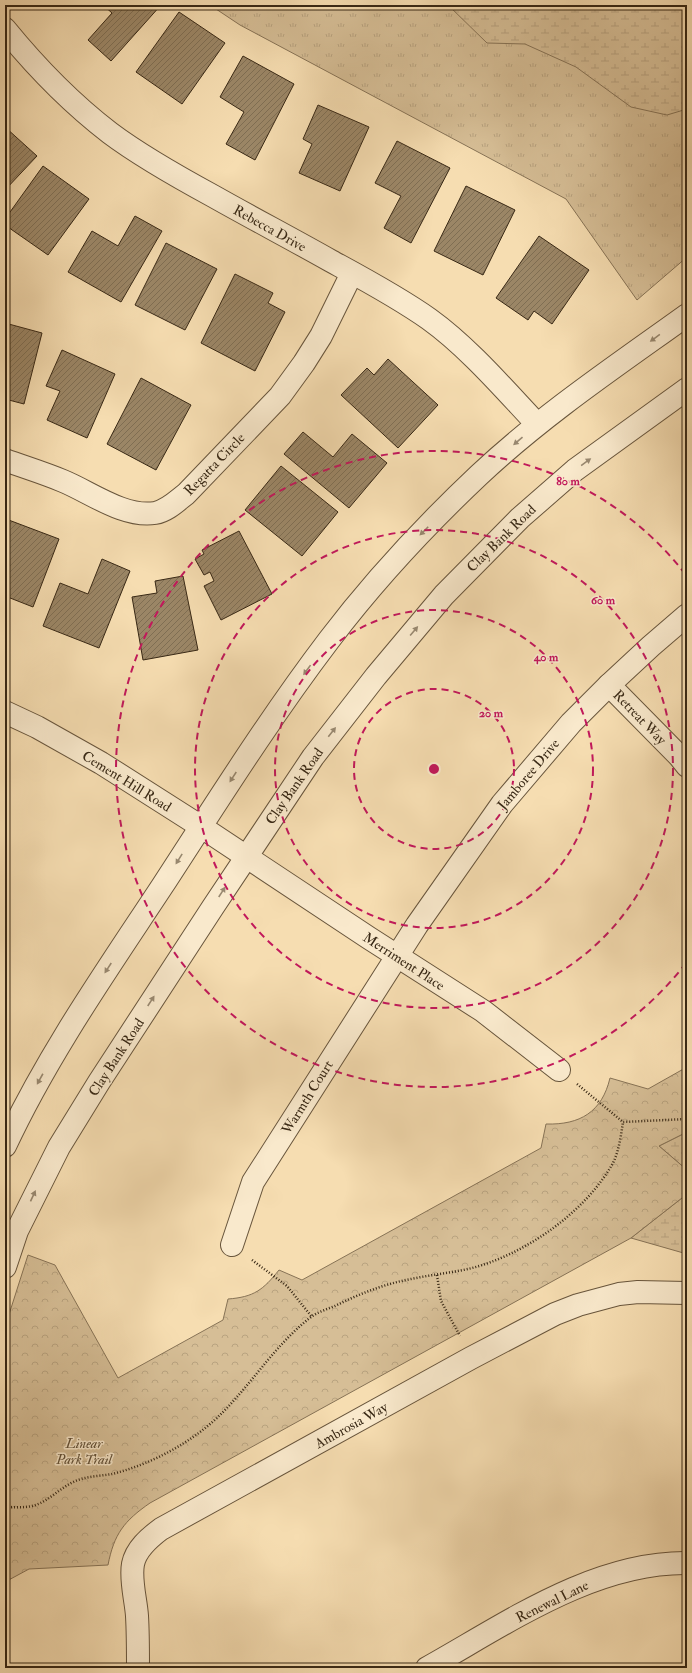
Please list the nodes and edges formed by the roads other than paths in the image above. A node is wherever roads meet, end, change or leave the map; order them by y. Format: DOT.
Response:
graph roads {
  1 [pos="5,29"];
  2 [pos="352,272"];
  3 [pos="687,315"];
  4 [pos="687,389"];
  5 [pos="537,424"];
  6 [pos="5,460"];
  7 [pos="687,615"];
  8 [pos="609,685"];
  9 [pos="5,712"];
  10 [pos="687,766"];
  11 [pos="200,826"];
  12 [pos="246,856"];
  13 [pos="397,956"];
  14 [pos="559,1070"];
  15 [pos="5,1146"];
  16 [pos="232,1245"];
  17 [pos="5,1267"];
  18 [pos="687,1293"];
  19 [pos="687,1563"];
  20 [pos="138,1668"];
  21 [pos="427,1668"];
  1 -- 2 [label="street, Rebecca Drive"];
  2 -- 5 [label="street, Rebecca Drive"];
  2 -- 6 [label="street, Regatta Circle"];
  3 -- 5 [label="street, one-way"];
  12 -- 4 [label="street, Clay Bank Road, one-way"];
  5 -- 11 [label="street, one-way"];
  7 -- 8 [label="street, Jamboree Drive"];
  8 -- 10 [label="street, Retreat Way"];
  8 -- 13 [label="street, Jamboree Drive"];
  9 -- 11 [label="street, Cement Hill Road"];
  11 -- 12 [label="street, Cement Hill Road"];
  11 -- 15 [label="street, one-way"];
  12 -- 13 [label="street, Merriment Place"];
  17 -- 12 [label="street, Clay Bank Road, one-way"];
  13 -- 14 [label="street, Merriment Place"];
  13 -- 16 [label="street, Warmth Court"];
  18 -- 20 [label="street, Ambrosia Way"];
  19 -- 21 [label="street, Renewal Lane"];
}
